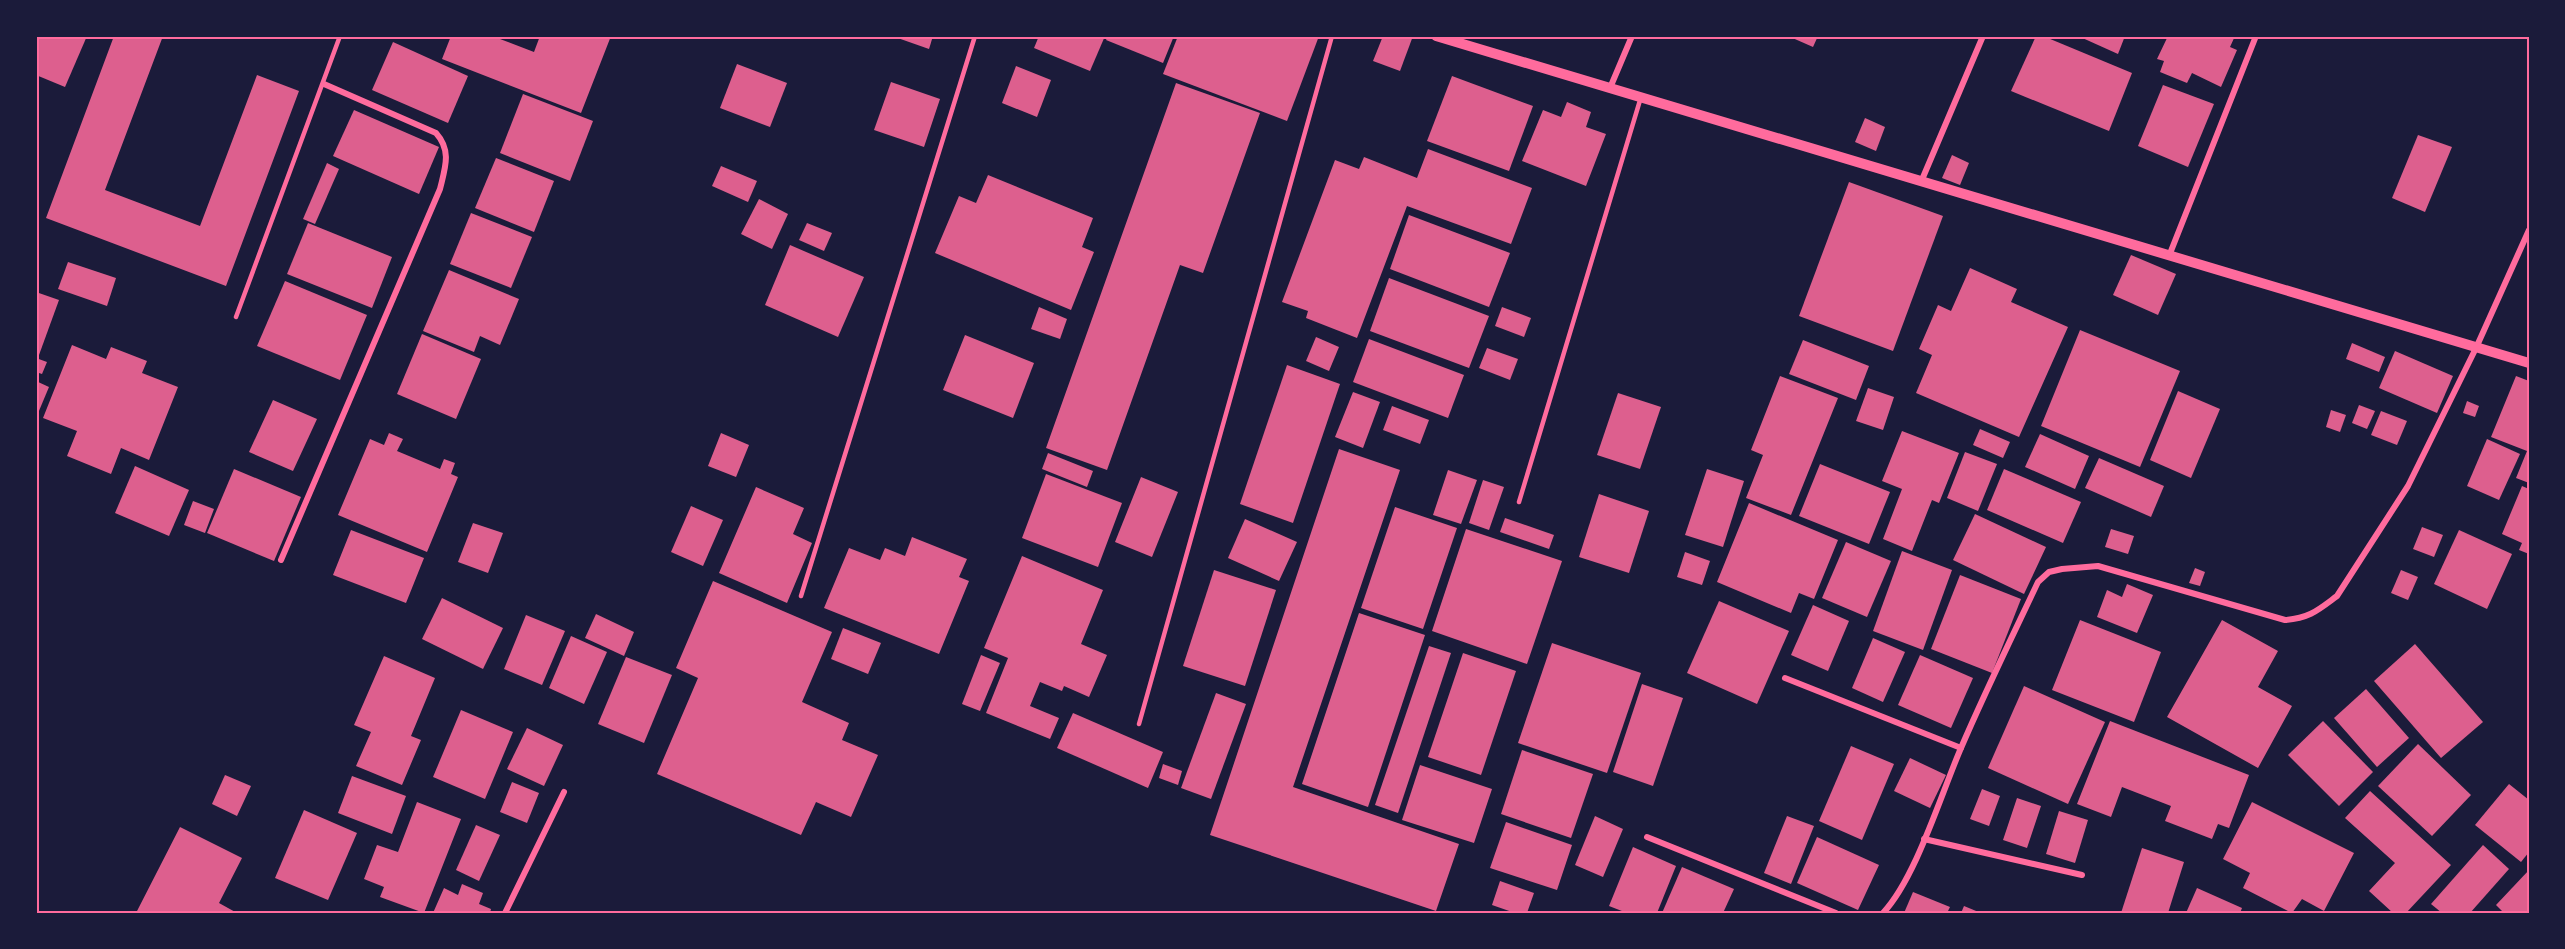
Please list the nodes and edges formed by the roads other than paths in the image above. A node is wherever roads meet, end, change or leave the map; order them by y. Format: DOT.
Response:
graph roads {
  1 [pos="340,36"];
  2 [pos="975,36"];
  3 [pos="1332,36"];
  4 [pos="1436,36"];
  5 [pos="1632,36"];
  6 [pos="1983,36"];
  7 [pos="2256,36"];
  8 [pos="324,84"];
  9 [pos="1610,88"];
  10 [pos="1641,98"];
  11 [pos="1921,182"];
  12 [pos="2529,230"];
  13 [pos="2169,257"];
  14 [pos="236,316"];
  15 [pos="2476,348"];
  16 [pos="2529,363"];
  17 [pos="1519,502"];
  18 [pos="281,560"];
  19 [pos="801,596"];
  20 [pos="1785,678"];
  21 [pos="1139,724"];
  22 [pos="1961,747"];
  23 [pos="564,792"];
  24 [pos="1647,837"];
  25 [pos="1923,839"];
  26 [pos="2082,875"];
  27 [pos="504,913"];
  28 [pos="1836,913"];
  29 [pos="1883,913"];
  1 -- 8 [label="lane"];
  2 -- 19 [label="lane"];
  3 -- 21 [label="lane"];
  4 -- 9 [label="street"];
  5 -- 9 [label="street"];
  6 -- 11 [label="street"];
  7 -- 13 [label="street"];
  8 -- 14 [label="lane"];
  8 -- 18 [label="street"];
  9 -- 10 [label="street"];
  10 -- 11 [label="street"];
  10 -- 17 [label="lane"];
  11 -- 13 [label="street"];
  12 -- 15 [label="street"];
  13 -- 15 [label="street"];
  15 -- 16 [label="street"];
  15 -- 22 [label="street"];
  20 -- 22 [label="street"];
  22 -- 25 [label="street"];
  23 -- 27 [label="street"];
  24 -- 28 [label="street"];
  25 -- 26 [label="street"];
  25 -- 29 [label="street"];
}
